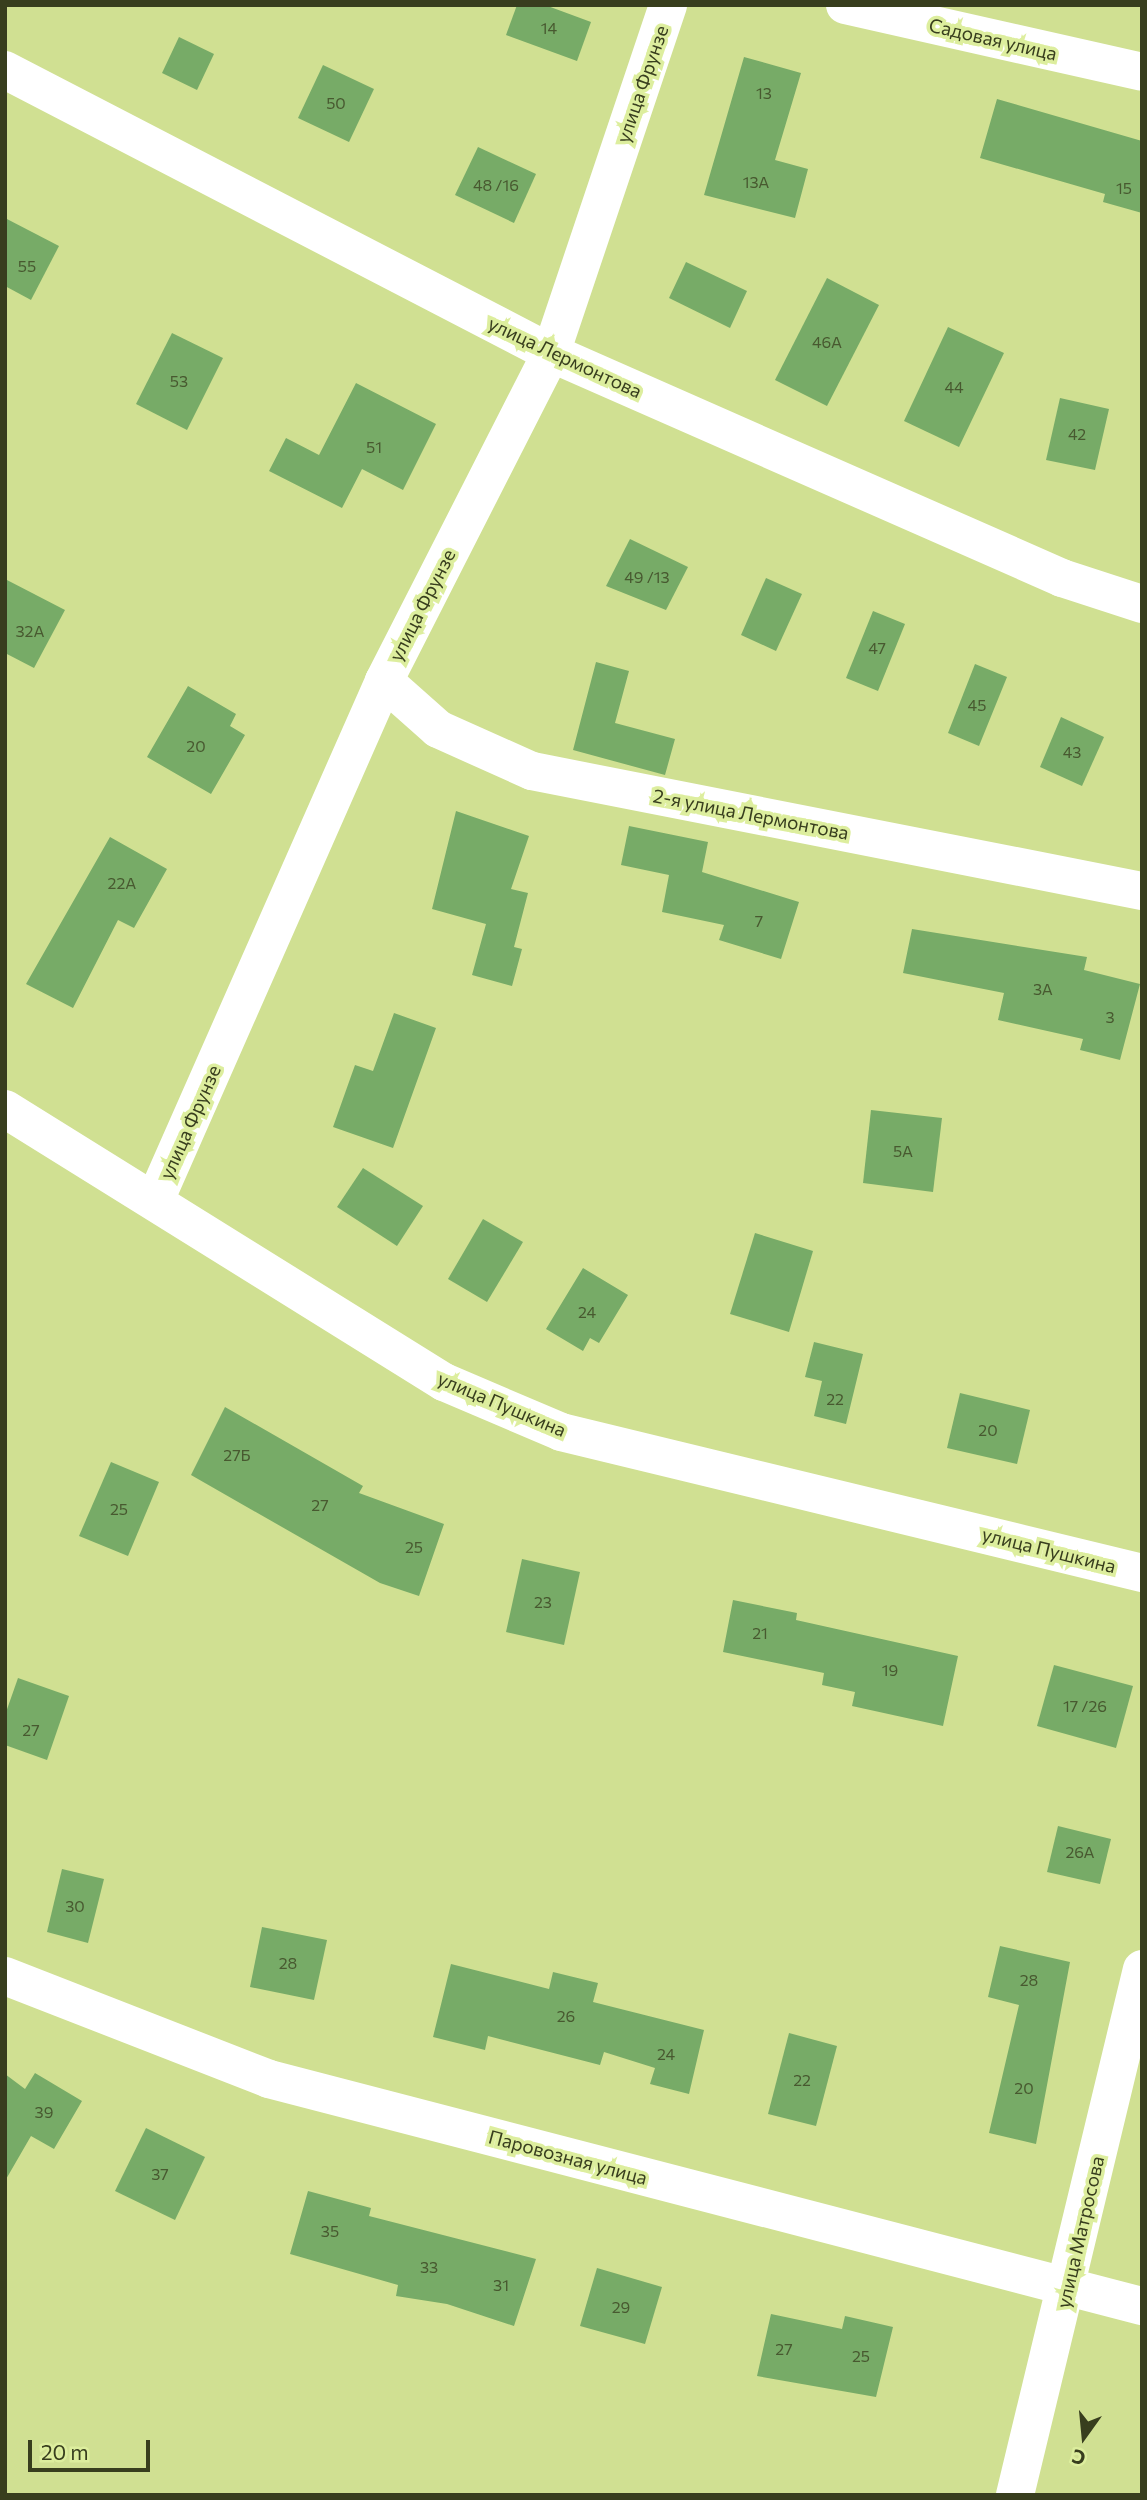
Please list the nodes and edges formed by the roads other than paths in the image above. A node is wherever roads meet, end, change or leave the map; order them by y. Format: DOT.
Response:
graph roads {
  1 [pos="668,5"];
  2 [pos="845,5"];
  3 [pos="5,70"];
  4 [pos="1142,72"];
  5 [pos="551,354"];
  6 [pos="1142,604"];
  7 [pos="384,681"];
  8 [pos="1142,891"];
  9 [pos="5,1109"];
  10 [pos="156,1198"];
  11 [pos="1142,1573"];
  12 [pos="1142,1969"];
  13 [pos="5,1976"];
  14 [pos="1067,2288"];
  15 [pos="1142,2306"];
  16 [pos="1015,2495"];
  1 -- 5 [label="street, улица Фрунзе"];
  2 -- 4 [label="street, Садовая улица"];
  3 -- 5 [label="street, улица Лермонтова"];
  5 -- 6 [label="street, улица Лермонтова"];
  5 -- 7 [label="street, улица Фрунзе"];
  7 -- 8 [label="street, 2-я улица Лермонтова"];
  7 -- 10 [label="street, улица Фрунзе"];
  9 -- 10 [label="street, улица Пушкина"];
  10 -- 11 [label="street, улица Пушкина"];
  12 -- 14 [label="street, улица Матросова"];
  13 -- 14 [label="street, Паровозная улица"];
  14 -- 15 [label="street, Паровозная улица"];
  14 -- 16 [label="street, улица Матросова"];
}
